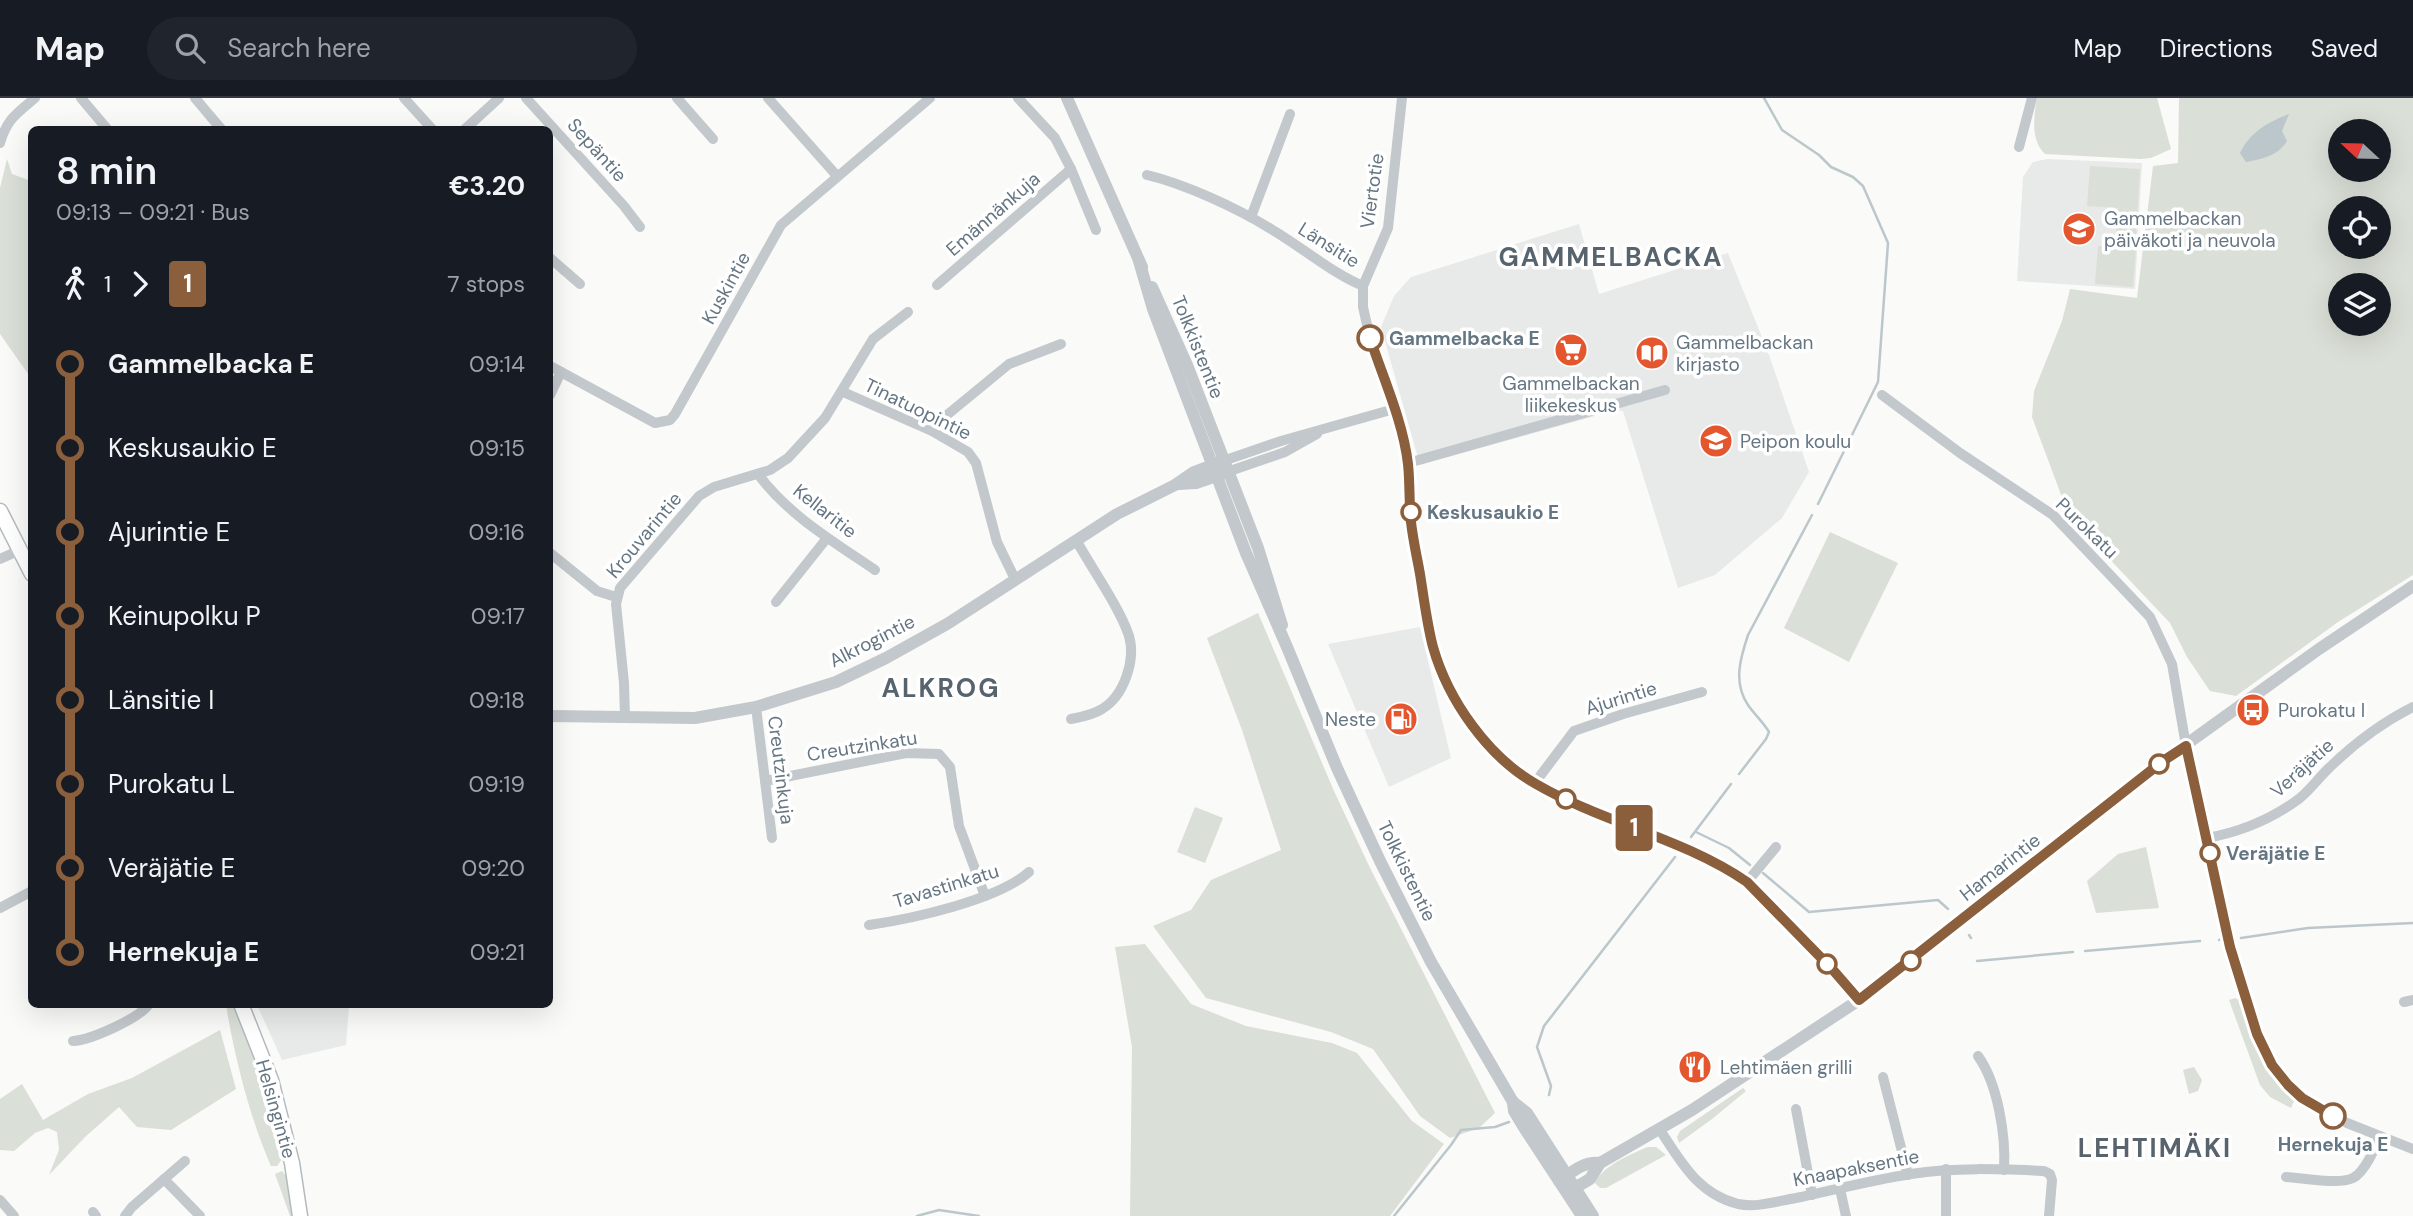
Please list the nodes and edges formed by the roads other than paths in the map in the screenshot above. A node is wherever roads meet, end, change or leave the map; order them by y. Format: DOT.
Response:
graph roads {
  1 [pos="35,98"];
  2 [pos="80,98"];
  3 [pos="195,98"];
  4 [pos="404,98"];
  5 [pos="499,98"];
  6 [pos="526,98"];
  7 [pos="677,98"];
  8 [pos="768,98"];
  9 [pos="930,98"];
  10 [pos="1018,98"];
  11 [pos="1067,98"];
  12 [pos="1402,98"];
  13 [pos="2032,98"];
  14 [pos="1290,114"];
  15 [pos="104,126"];
  16 [pos="219,126"];
  17 [pos="429,126"];
  18 [pos="468,126"];
  19 [pos="551,126"];
  20 [pos="553,128"];
  21 [pos="713,139"];
  22 [pos="0,142"];
  23 [pos="2019,147"];
  24 [pos="1071,169"];
  25 [pos="1147,175"];
  26 [pos="837,176"];
  27 [pos="1251,218"];
  28 [pos="640,227"];
  29 [pos="1096,230"];
  30 [pos="553,261"];
  31 [pos="580,284"];
  32 [pos="937,285"];
  33 [pos="1363,286"];
  34 [pos="908,312"];
  35 [pos="1061,344"];
  36 [pos="553,368"];
  37 [pos="561,372"];
  38 [pos="553,389"];
  39 [pos="1665,390"];
  40 [pos="843,392"];
  41 [pos="1882,395"];
  42 [pos="1394,409"];
  43 [pos="932,431"];
  44 [pos="1408,463"];
  45 [pos="1220,468"];
  46 [pos="758,474"];
  47 [pos="0,511"];
  48 [pos="827,538"];
  49 [pos="1076,540"];
  50 [pos="20,550"];
  51 [pos="553,554"];
  52 [pos="0,559"];
  53 [pos="28,566"];
  54 [pos="875,570"];
  55 [pos="1015,579"];
  56 [pos="2413,586"];
  57 [pos="616,597"];
  58 [pos="776,602"];
  59 [pos="1702,692"];
  60 [pos="756,707"];
  61 [pos="2413,707"];
  62 [pos="553,716"];
  63 [pos="625,718"];
  64 [pos="1071,719"];
  65 [pos="2186,746"];
  66 [pos="765,781"];
  67 [pos="1534,784"];
  68 [pos="772,838"];
  69 [pos="2207,838"];
  70 [pos="1776,847"];
  71 [pos="1029,872"];
  72 [pos="1747,882"];
  73 [pos="28,893"];
  74 [pos="985,896"];
  75 [pos="0,908"];
  76 [pos="869,925"];
  77 [pos="1859,1000"];
  78 [pos="144,1008"];
  79 [pos="243,1008"];
  80 [pos="73,1041"];
  81 [pos="1978,1056"];
  82 [pos="1882,1077"];
  83 [pos="1796,1109"];
  84 [pos="1660,1130"];
  85 [pos="2380,1136"];
  86 [pos="2413,1149"];
  87 [pos="185,1161"];
  88 [pos="1600,1163"];
  89 [pos="1946,1169"];
  90 [pos="2004,1170"];
  91 [pos="1908,1175"];
  92 [pos="2286,1177"];
  93 [pos="1563,1178"];
  94 [pos="164,1179"];
  95 [pos="1840,1189"];
  96 [pos="1571,1191"];
  97 [pos="1812,1195"];
  98 [pos="0,1200"];
  99 [pos="14,1216"];
  100 [pos="125,1216"];
  101 [pos="200,1216"];
  102 [pos="300,1216"];
  103 [pos="1582,1216"];
  104 [pos="1592,1216"];
  105 [pos="1846,1216"];
  106 [pos="1945,1216"];
  107 [pos="2049,1216"];
  1 -- 22 [label="street"];
  2 -- 15 [label="street"];
  3 -- 16 [label="street"];
  4 -- 17 [label="street"];
  5 -- 18 [label="street"];
  6 -- 19 [label="street, Sepäntie"];
  7 -- 21 [label="street"];
  8 -- 26 [label="street"];
  9 -- 26 [label="street, Kuskintie"];
  10 -- 24 [label="street"];
  11 -- 45 [label="street, Tolkkistentie"];
  12 -- 33 [label="street, Viertotie"];
  13 -- 23 [label="street"];
  14 -- 27 [label="street"];
  20 -- 28 [label="street, Sepäntie"];
  24 -- 29 [label="street"];
  24 -- 32 [label="street, Emännänkuja"];
  25 -- 27 [label="street, Länsitie"];
  26 -- 37 [label="street, Kuskintie"];
  27 -- 33 [label="street, Länsitie"];
  30 -- 31 [label="street"];
  33 -- 42 [label="street, Länsitie"];
  34 -- 40 [label="street, Krouvarintie"];
  35 -- 43 [label="street"];
  36 -- 37 [label="street, Kuskintie"];
  37 -- 38 [label="street"];
  39 -- 44 [label="street"];
  40 -- 43 [label="street, Tinatuopintie"];
  40 -- 46 [label="street, Krouvarintie"];
  41 -- 65 [label="street, Purokatu"];
  42 -- 44 [label="street, Länsitie"];
  42 -- 45 [label="street"];
  43 -- 55 [label="street, Tinatuopintie"];
  44 -- 67 [label="street, Länsitie"];
  45 -- 49 [label="street, Alkrogintie"];
  45 -- 93 [label="street, Tolkkistentie"];
  46 -- 48 [label="street, Kellaritie"];
  46 -- 57 [label="street, Krouvarintie"];
  47 -- 50 [label="main road"];
  48 -- 54 [label="street, Kellaritie"];
  48 -- 58 [label="street"];
  49 -- 55 [label="street, Alkrogintie"];
  49 -- 64 [label="street"];
  50 -- 52 [label="street"];
  50 -- 53 [label="main road"];
  51 -- 57 [label="street"];
  55 -- 60 [label="street, Alkrogintie"];
  56 -- 65 [label="street, Hamarintie"];
  57 -- 63 [label="street, Krouvarintie"];
  59 -- 67 [label="street, Ajurintie"];
  60 -- 63 [label="street, Alkrogintie"];
  60 -- 66 [label="street, Creutzinkuja"];
  61 -- 69 [label="street, Veräjätie"];
  62 -- 63 [label="street, Alkrogintie"];
  65 -- 69 [label="street, Purokatu"];
  65 -- 77 [label="street, Hamarintie"];
  66 -- 68 [label="street, Creutzinkuja"];
  66 -- 74 [label="street, Creutzinkatu"];
  67 -- 72 [label="street, Länsitie"];
  69 -- 85 [label="street, Purokatu"];
  70 -- 72 [label="street"];
  71 -- 74 [label="street, Tavastinkatu"];
  72 -- 77 [label="street, Länsitie"];
  73 -- 75 [label="street"];
  74 -- 76 [label="street, Tavastinkatu"];
  77 -- 84 [label="street, Hamarintie"];
  78 -- 80 [label="street"];
  79 -- 102 [label="main road, Helsingintie"];
  81 -- 90 [label="street"];
  82 -- 91 [label="street"];
  83 -- 97 [label="street"];
  84 -- 88 [label="street, Hamarintie"];
  84 -- 97 [label="street, Knaapaksentie"];
  85 -- 86 [label="street, Purokatu"];
  85 -- 92 [label="street"];
  87 -- 94 [label="street"];
  88 -- 93 [label="street, Hamarintie"];
  88 -- 96 [label="street, Hamarintie"];
  89 -- 90 [label="street, Knaapaksentie"];
  89 -- 91 [label="street, Knaapaksentie"];
  89 -- 106 [label="street"];
  90 -- 107 [label="street, Knaapaksentie"];
  91 -- 95 [label="street, Knaapaksentie"];
  93 -- 96 [label="street, Tolkkistentie"];
  94 -- 100 [label="street"];
  94 -- 101 [label="street"];
  95 -- 97 [label="street, Knaapaksentie"];
  95 -- 105 [label="street"];
  96 -- 103 [label="street, Tolkkistentie"];
  96 -- 104 [label="street, Tolkkistentie"];
  98 -- 99 [label="street"];
}
